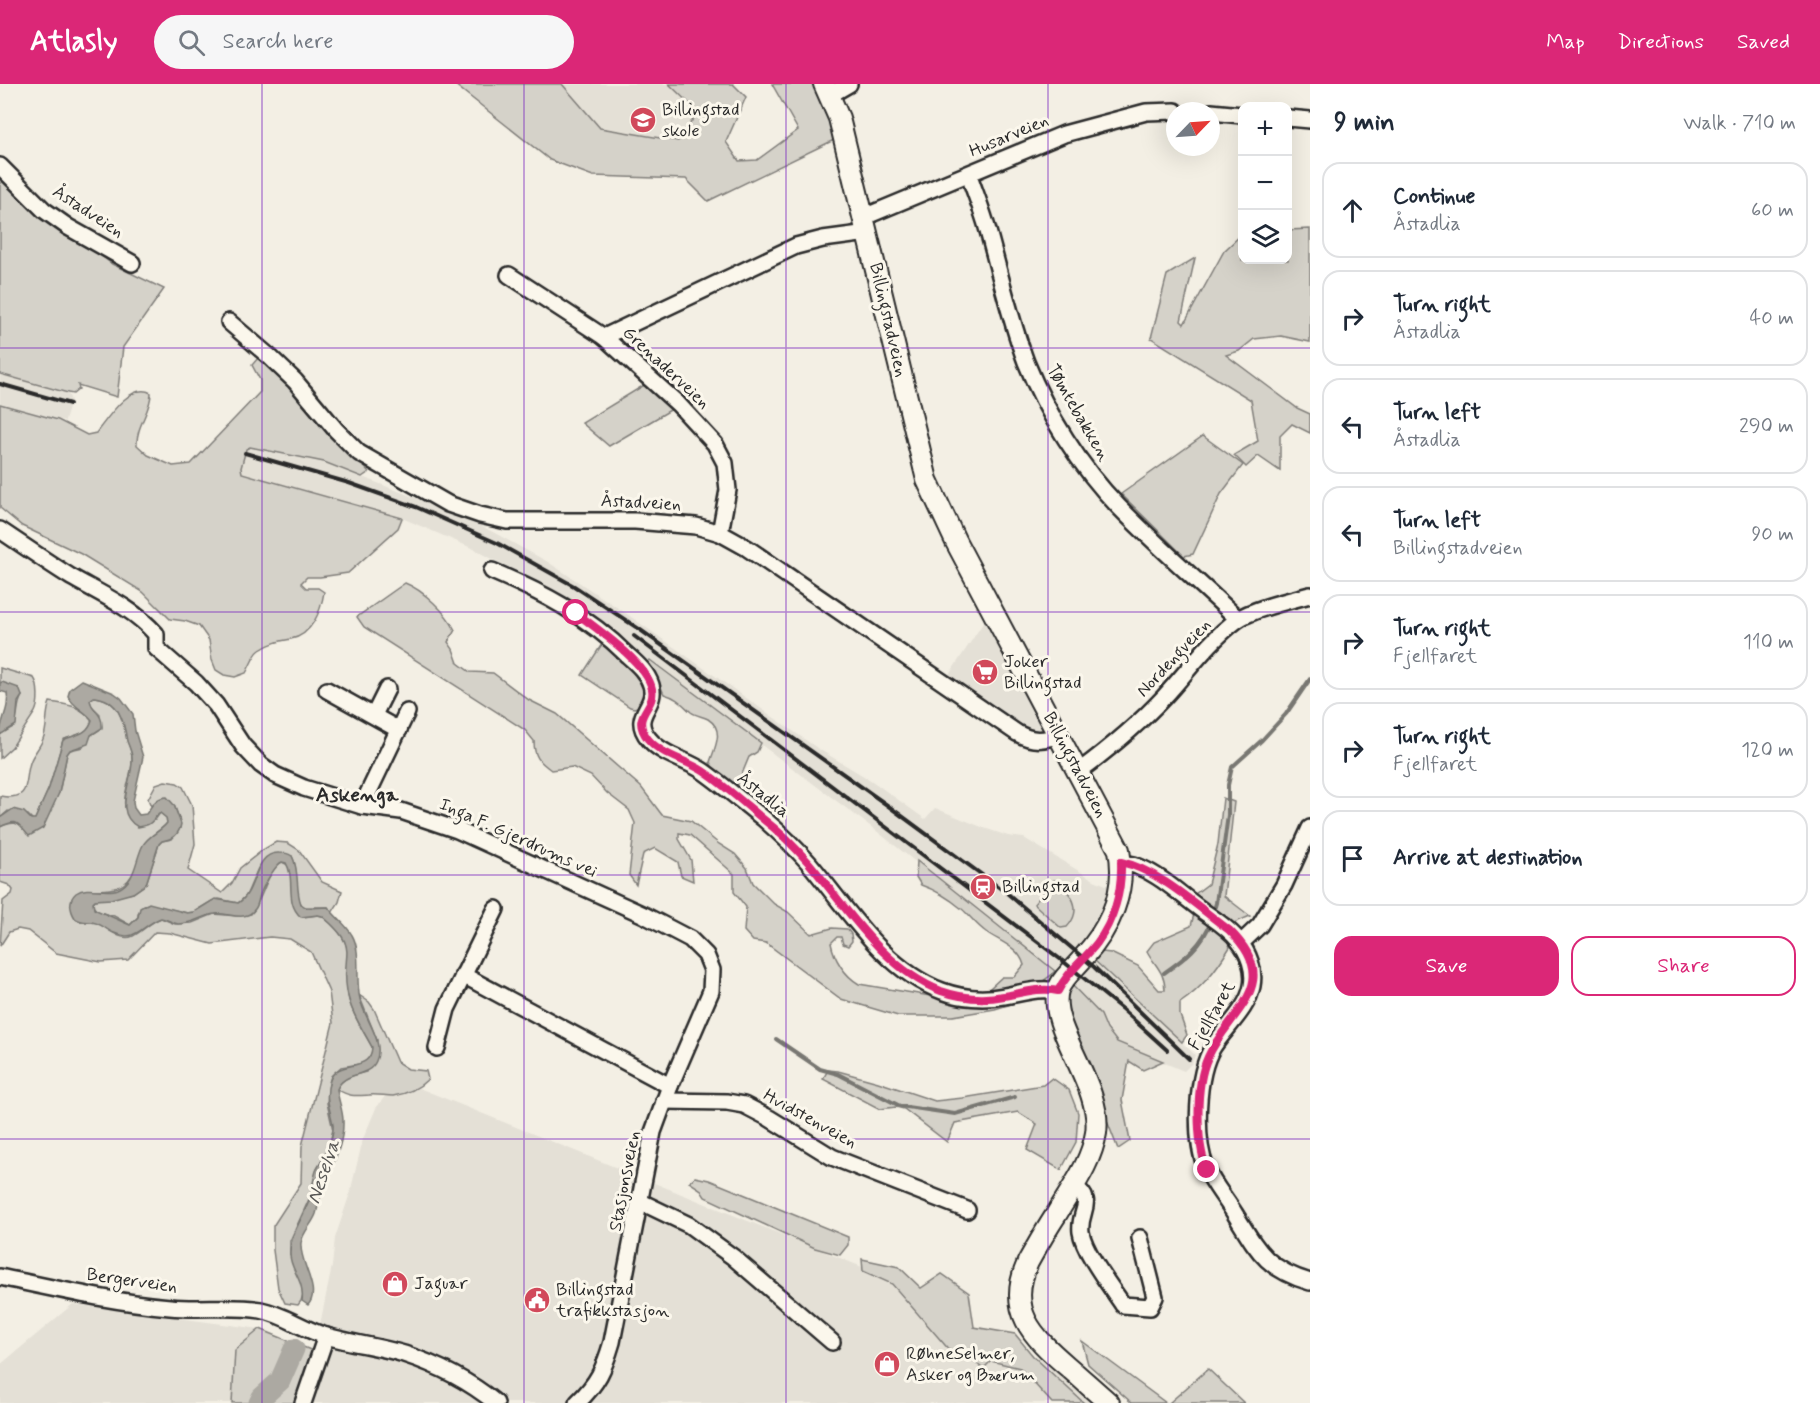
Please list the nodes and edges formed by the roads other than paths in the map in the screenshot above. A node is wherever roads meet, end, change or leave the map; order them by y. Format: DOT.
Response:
graph roads {
  1 [pos="849,84"];
  2 [pos="827,89"];
  3 [pos="1166,111"];
  4 [pos="1220,113"];
  5 [pos="1238,115"];
  6 [pos="1292,118"];
  7 [pos="1310,120"];
  8 [pos="0,166"];
  9 [pos="969,175"];
  10 [pos="866,225"];
  11 [pos="132,263"];
  12 [pos="509,275"];
  13 [pos="229,322"];
  14 [pos="604,337"];
  15 [pos="0,530"];
  16 [pos="720,533"];
  17 [pos="492,571"];
  18 [pos="1310,595"];
  19 [pos="1238,619"];
  20 [pos="387,689"];
  21 [pos="327,690"];
  22 [pos="407,712"];
  23 [pos="374,715"];
  24 [pos="399,730"];
  25 [pos="1059,734"];
  26 [pos="1078,772"];
  27 [pos="362,806"];
  28 [pos="1310,828"];
  29 [pos="1121,862"];
  30 [pos="496,909"];
  31 [pos="1240,943"];
  32 [pos="710,964"];
  33 [pos="463,975"];
  34 [pos="1058,991"];
  35 [pos="437,1048"];
  36 [pos="670,1086"];
  37 [pos="664,1101"];
  38 [pos="1074,1185"];
  39 [pos="639,1201"];
  40 [pos="967,1210"];
  41 [pos="1140,1238"];
  42 [pos="0,1276"];
  43 [pos="1310,1282"];
  44 [pos="322,1334"];
  45 [pos="832,1342"];
  46 [pos="303,1403"];
  47 [pos="496,1403"];
  48 [pos="577,1403"];
  49 [pos="1109,1403"];
  1 -- 2 [label="street"];
  2 -- 10 [label="main road, Billingstadveien"];
  3 -- 9 [label="street, Husarveien"];
  4 -- 5 [label="street"];
  6 -- 7 [label="street"];
  8 -- 11 [label="street, Åstadveien"];
  9 -- 10 [label="street, Husarveien"];
  9 -- 19 [label="street, Tømtebakken"];
  10 -- 14 [label="street, Husarveien"];
  10 -- 25 [label="main road, Billingstadveien"];
  12 -- 14 [label="street, Grenaderveien"];
  13 -- 16 [label="street, Åstadveien"];
  14 -- 16 [label="street, Grenaderveien"];
  15 -- 27 [label="street, Inga F. Gjerdrums vei"];
  16 -- 25 [label="street, Åstadveien"];
  17 -- 34 [label="street, Åstadlia"];
  18 -- 19 [label="street, Nordengveien"];
  19 -- 26 [label="street, Nordengveien"];
  20 -- 23 [label="street"];
  21 -- 23 [label="street"];
  22 -- 24 [label="street"];
  23 -- 24 [label="street"];
  24 -- 27 [label="street"];
  25 -- 26 [label="main road, Billingstadveien"];
  26 -- 29 [label="main road, Billingstadveien"];
  27 -- 32 [label="street, Inga F. Gjerdrums vei"];
  28 -- 31 [label="street"];
  29 -- 31 [label="street, Fjellfaret"];
  29 -- 34 [label="main road, Billingstadveien"];
  30 -- 33 [label="street"];
  31 -- 43 [label="street, Fjellfaret"];
  32 -- 36 [label="street, Stasjonsveien"];
  33 -- 35 [label="street"];
  33 -- 36 [label="street"];
  34 -- 38 [label="main road"];
  36 -- 37 [label="street, Stasjonsveien"];
  37 -- 39 [label="street, Stasjonsveien"];
  37 -- 40 [label="street, Hvidstenveien"];
  38 -- 41 [label="street"];
  38 -- 49 [label="main road"];
  39 -- 45 [label="street"];
  39 -- 48 [label="street, Stasjonsveien"];
  42 -- 44 [label="street, Bergerveien"];
  44 -- 46 [label="street"];
  44 -- 47 [label="street"];
}
